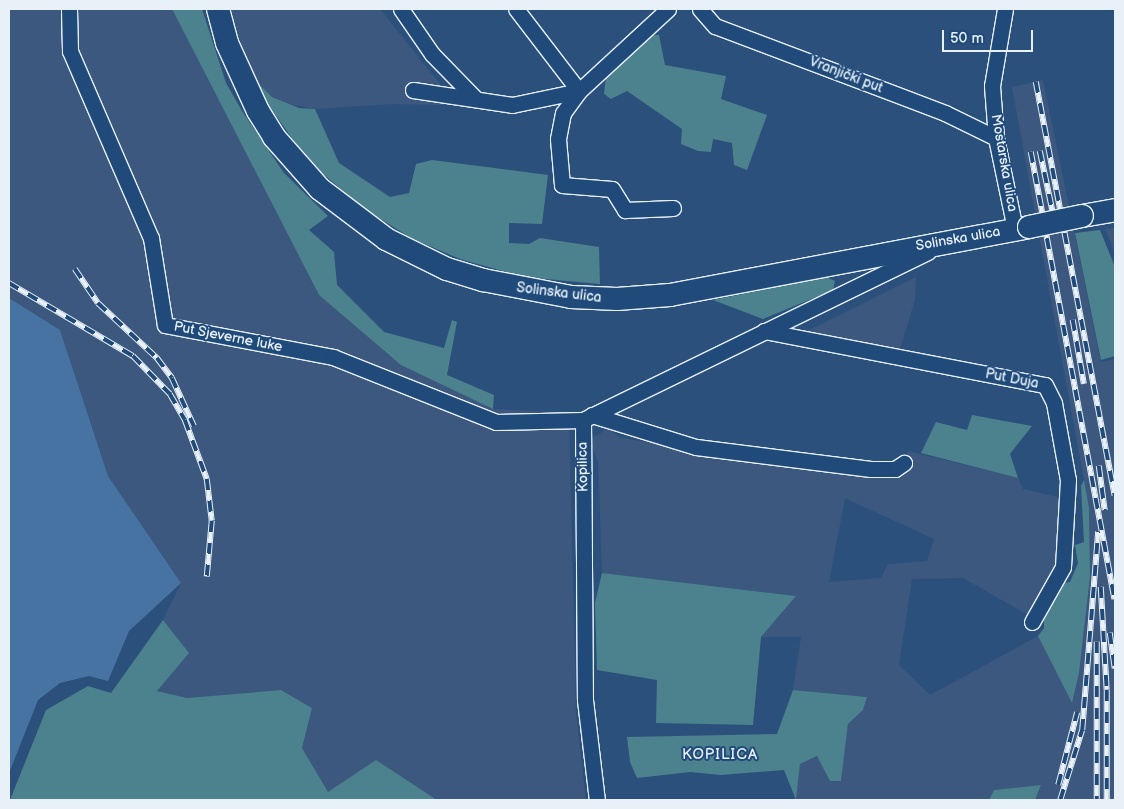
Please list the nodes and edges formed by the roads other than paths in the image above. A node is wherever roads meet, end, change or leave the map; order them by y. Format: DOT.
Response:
graph roads {
  1 [pos="69,9"];
  2 [pos="218,9"];
  3 [pos="400,9"];
  4 [pos="516,9"];
  5 [pos="668,9"];
  6 [pos="700,9"];
  7 [pos="1005,9"];
  8 [pos="412,90"];
  9 [pos="579,91"];
  10 [pos="475,98"];
  11 [pos="996,138"];
  12 [pos="673,208"];
  13 [pos="1115,210"];
  14 [pos="1022,228"];
  15 [pos="953,240"];
  16 [pos="830,263"];
  17 [pos="840,294"];
  18 [pos="764,331"];
  19 [pos="587,418"];
  20 [pos="904,463"];
  21 [pos="1032,622"];
  22 [pos="597,800"];
  1 -- 19 [label="street, Put Sjeverne luke"];
  2 -- 16 [label="main road, Solinska ulica"];
  3 -- 10 [label="street"];
  4 -- 9 [label="street"];
  5 -- 9 [label="street"];
  6 -- 11 [label="street, Vranjički put"];
  7 -- 11 [label="street, Mostarska ulica"];
  8 -- 10 [label="street"];
  9 -- 10 [label="street"];
  9 -- 12 [label="street"];
  11 -- 14 [label="street, Mostarska ulica"];
  13 -- 14 [label="main road, Solinska ulica, bridge"];
  14 -- 15 [label="main road, Solinska ulica"];
  15 -- 16 [label="main road, Solinska ulica"];
  15 -- 17 [label="street"];
  16 -- 17 [label="street"];
  17 -- 18 [label="street"];
  18 -- 19 [label="street"];
  18 -- 21 [label="street, Put Duja"];
  19 -- 20 [label="street"];
  19 -- 22 [label="street, Kopilica"];
}
